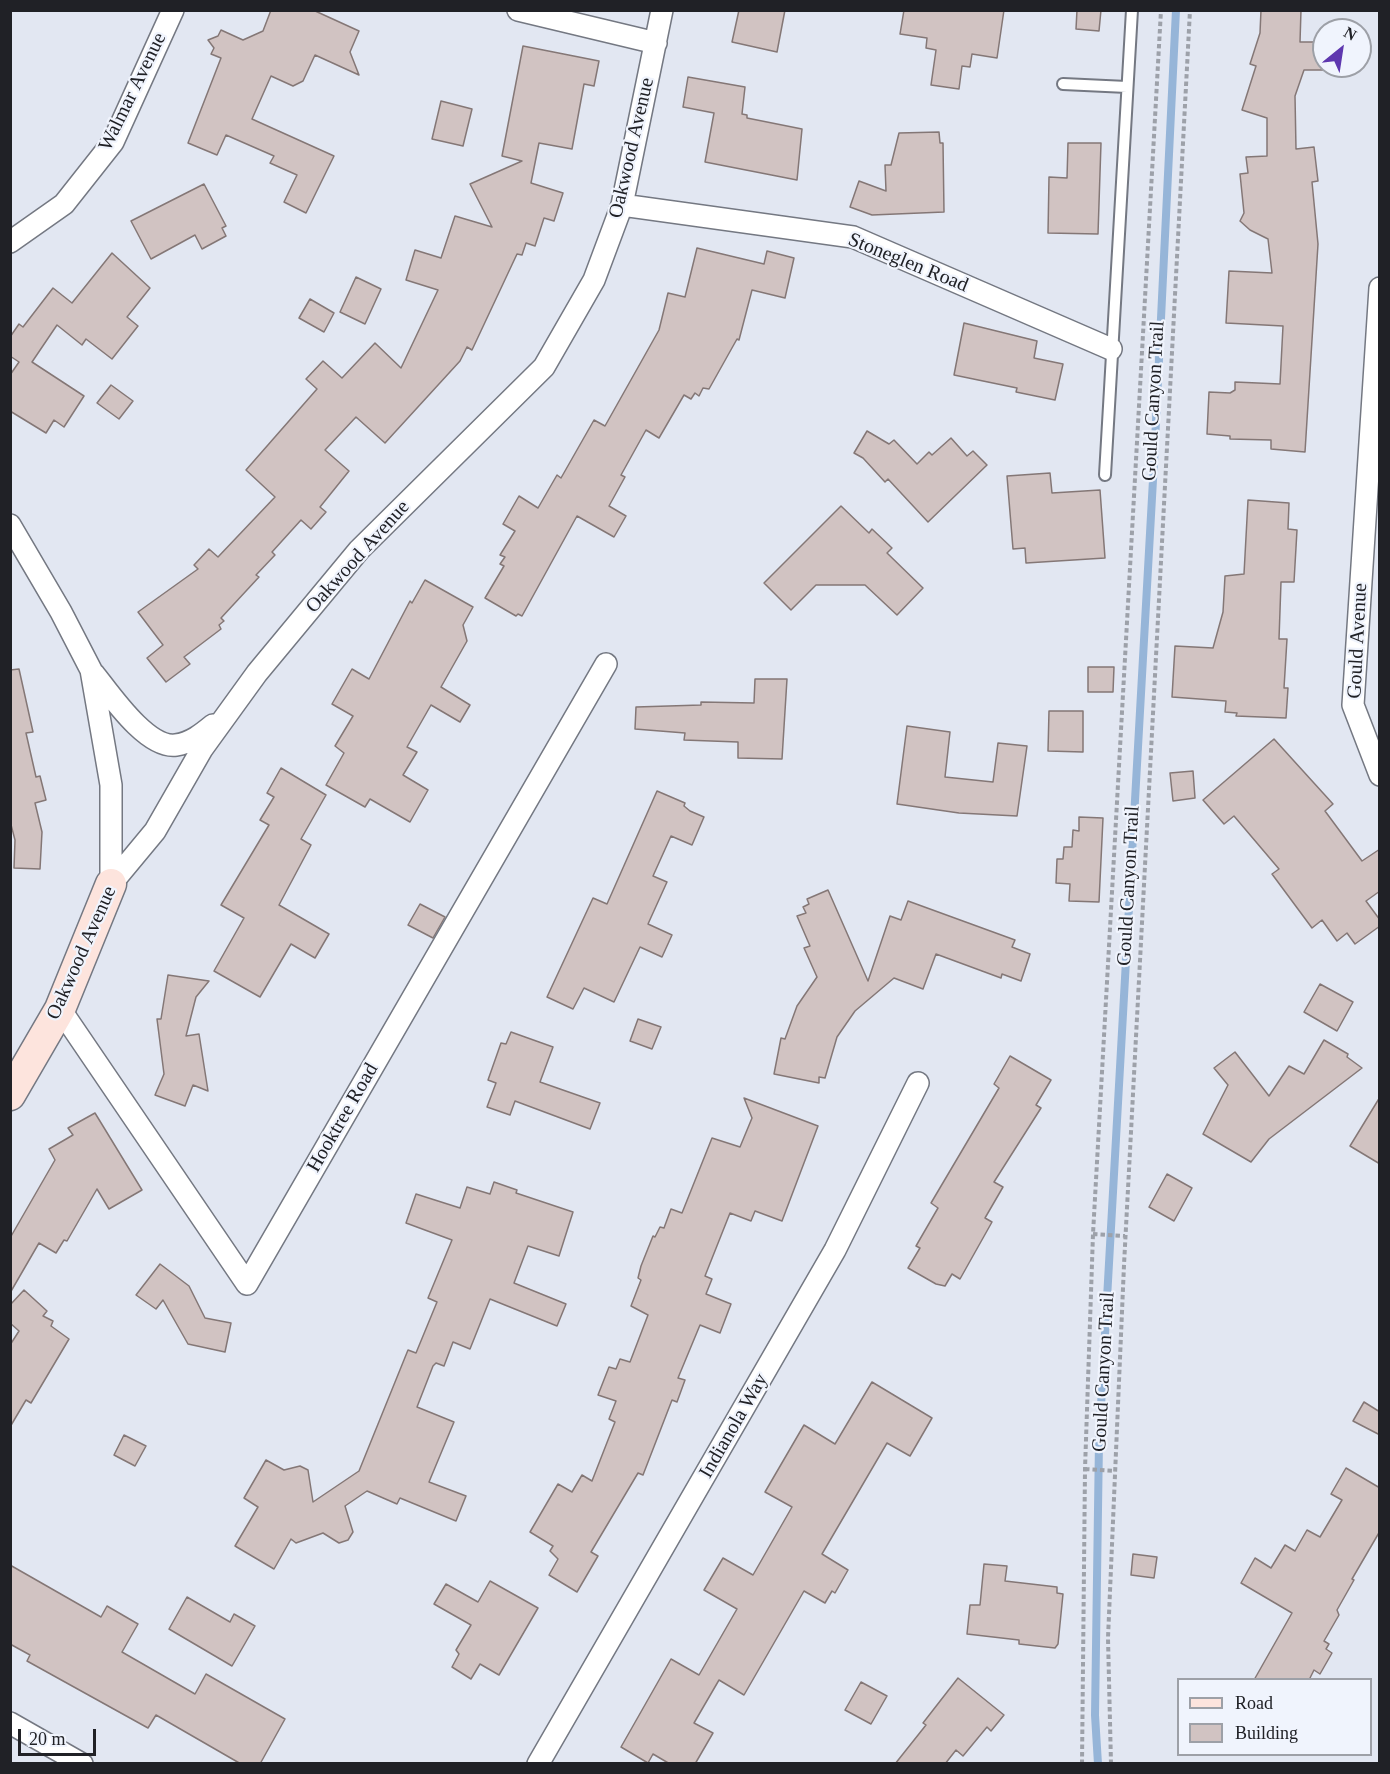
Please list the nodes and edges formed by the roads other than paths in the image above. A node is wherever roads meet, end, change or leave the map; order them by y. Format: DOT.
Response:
graph roads {
  1 [pos="173,10"];
  2 [pos="519,10"];
  3 [pos="662,10"];
  4 [pos="1132,10"];
  5 [pos="656,43"];
  6 [pos="1064,84"];
  7 [pos="1127,87"];
  8 [pos="622,205"];
  9 [pos="10,243"];
  10 [pos="1380,288"];
  11 [pos="1112,350"];
  12 [pos="1105,475"];
  13 [pos="10,525"];
  14 [pos="606,664"];
  15 [pos="91,670"];
  16 [pos="228,714"];
  17 [pos="1380,775"];
  18 [pos="111,884"];
  19 [pos="60,1008"];
  20 [pos="918,1083"];
  21 [pos="10,1095"];
  22 [pos="10,1723"];
  23 [pos="82,1764"];
  24 [pos="538,1764"];
  1 -- 9 [label="street, Walmar Avenue"];
  2 -- 5 [label="street"];
  3 -- 5 [label="street, Oakwood Avenue"];
  4 -- 7 [label="lane"];
  5 -- 8 [label="street, Oakwood Avenue"];
  6 -- 7 [label="lane"];
  7 -- 11 [label="lane"];
  8 -- 11 [label="street, Stoneglen Road"];
  8 -- 16 [label="street, Oakwood Avenue"];
  10 -- 17 [label="street, Gould Avenue"];
  11 -- 12 [label="lane"];
  13 -- 15 [label="street"];
  14 -- 19 [label="street, Hooktree Road"];
  15 -- 16 [label="street"];
  15 -- 18 [label="street"];
  16 -- 18 [label="street, Oakwood Avenue"];
  18 -- 19 [label="street, Oakwood Avenue"];
  19 -- 21 [label="street, Oakwood Avenue"];
  20 -- 24 [label="street, Indianola Way"];
  22 -- 23 [label="street"];
}
